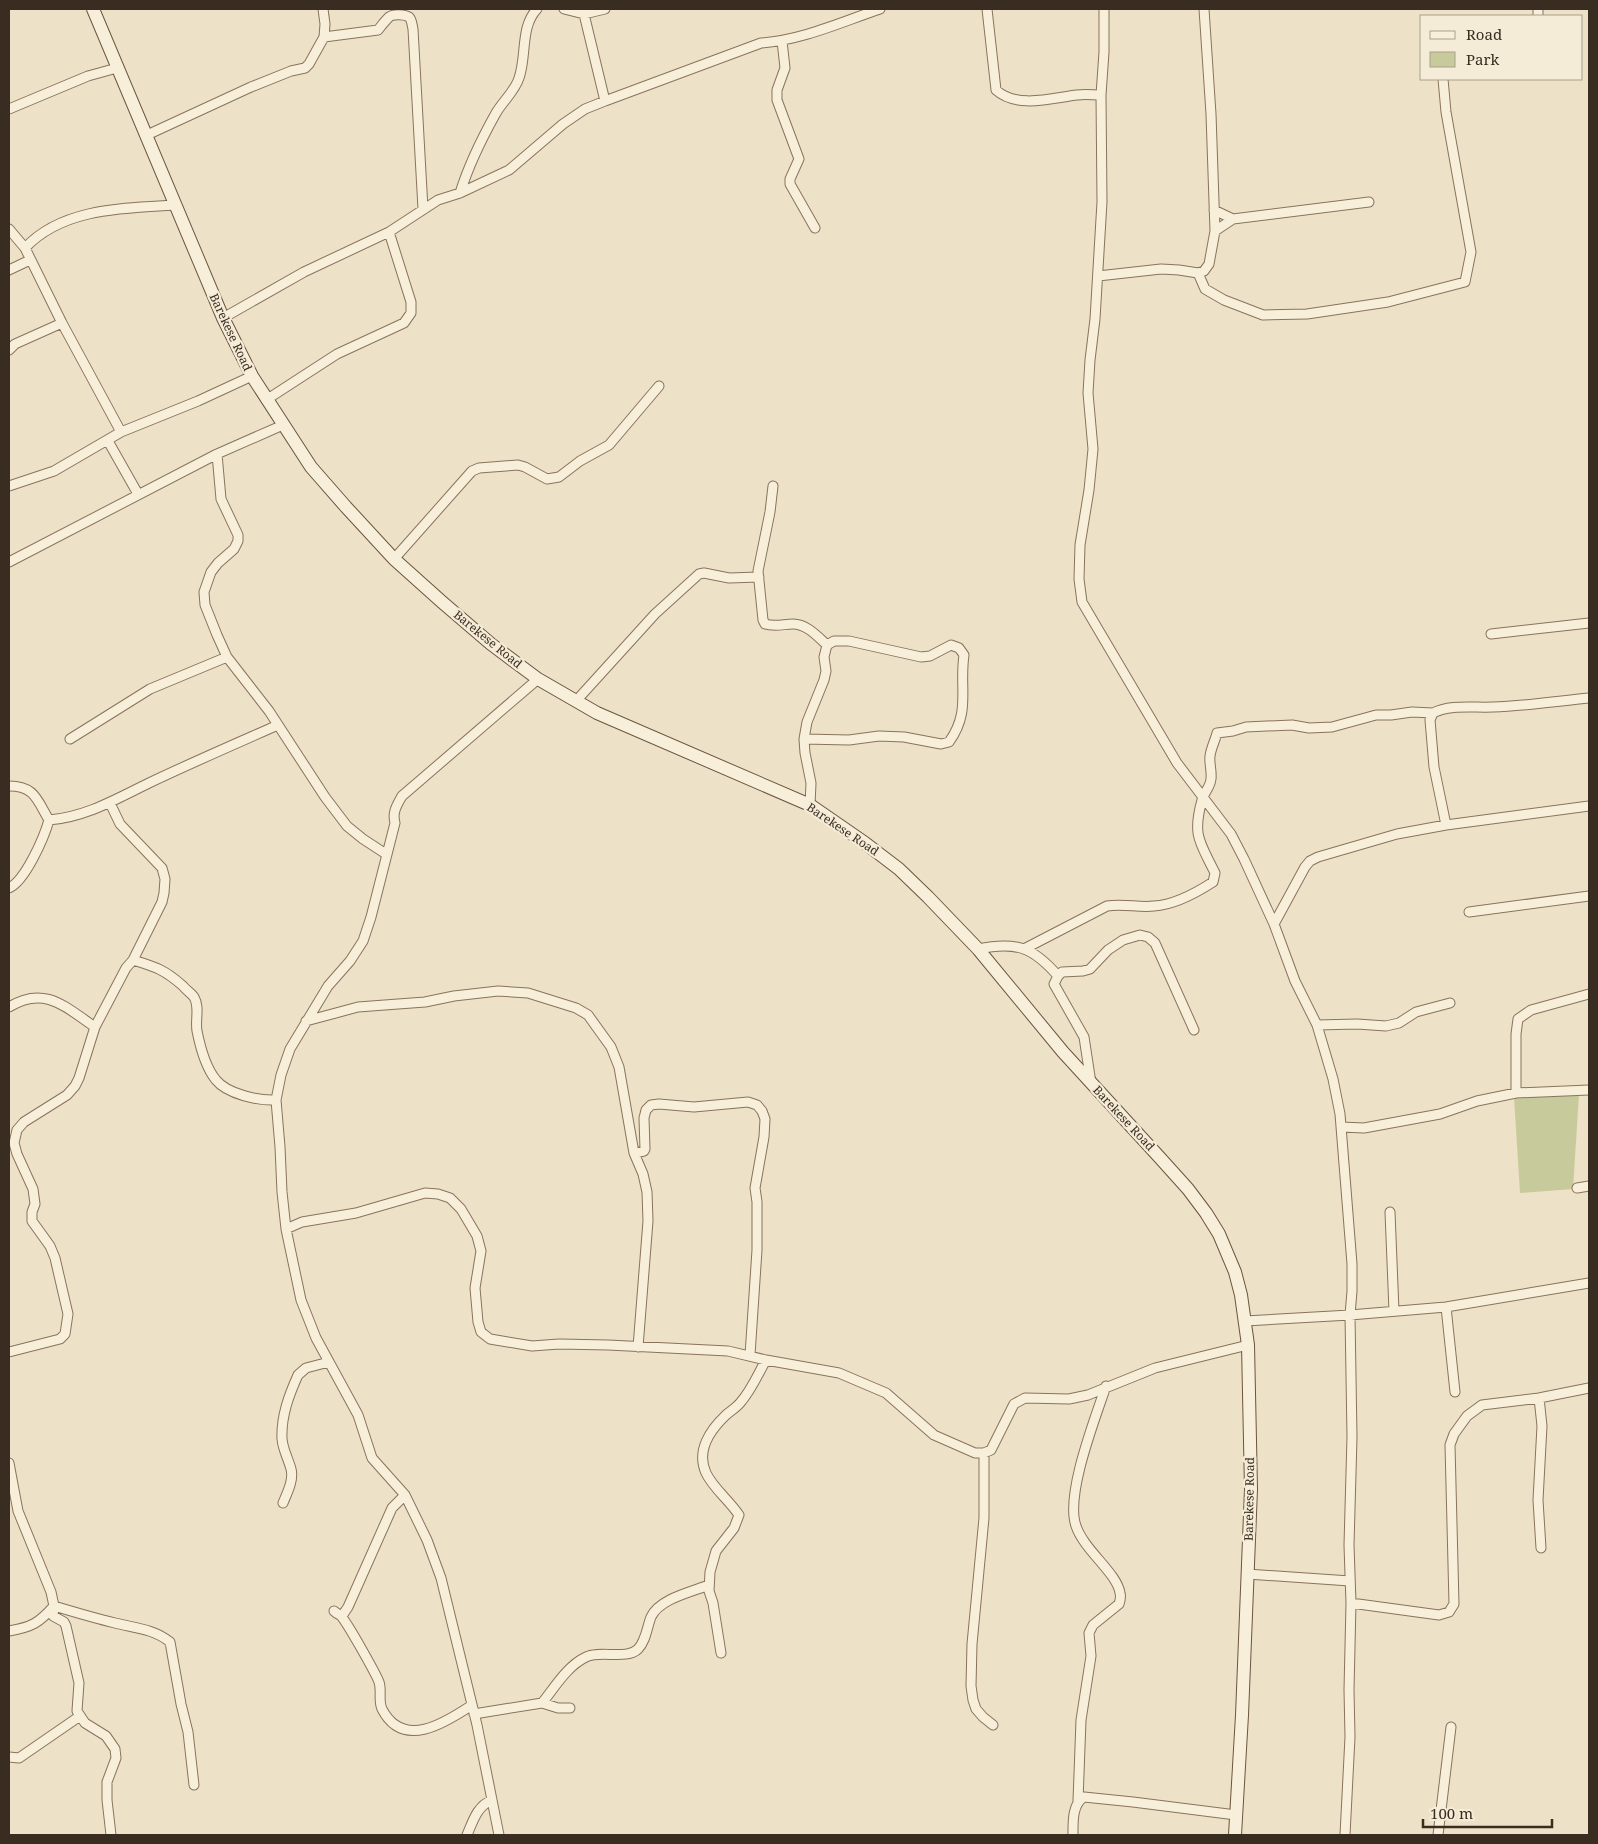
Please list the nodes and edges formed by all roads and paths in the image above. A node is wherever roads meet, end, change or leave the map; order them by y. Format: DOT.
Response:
graph roads {
  1 [pos="93,9"];
  2 [pos="323,9"];
  3 [pos="537,9"];
  4 [pos="564,9"];
  5 [pos="604,9"];
  6 [pos="880,9"];
  7 [pos="987,9"];
  8 [pos="1104,9"];
  9 [pos="1204,9"];
  10 [pos="584,14"];
  11 [pos="324,37"];
  12 [pos="782,41"];
  13 [pos="117,68"];
  14 [pos="1443,80"];
  15 [pos="1101,95"];
  16 [pos="605,100"];
  17 [pos="9,109"];
  18 [pos="147,135"];
  19 [pos="460,193"];
  20 [pos="1369,202"];
  21 [pos="175,205"];
  22 [pos="423,209"];
  23 [pos="1214,210"];
  24 [pos="1233,219"];
  25 [pos="815,228"];
  26 [pos="9,230"];
  27 [pos="1215,231"];
  28 [pos="389,232"];
  29 [pos="25,248"];
  30 [pos="30,260"];
  31 [pos="9,270"];
  32 [pos="1198,273"];
  33 [pos="1098,276"];
  34 [pos="223,318"];
  35 [pos="62,323"];
  36 [pos="9,350"];
  37 [pos="252,376"];
  38 [pos="659,386"];
  39 [pos="266,400"];
  40 [pos="283,425"];
  41 [pos="121,432"];
  42 [pos="108,441"];
  43 [pos="217,454"];
  44 [pos="9,486"];
  45 [pos="773,486"];
  46 [pos="138,494"];
  47 [pos="394,559"];
  48 [pos="9,562"];
  49 [pos="759,577"];
  50 [pos="1589,623"];
  51 [pos="1491,634"];
  52 [pos="827,645"];
  53 [pos="227,657"];
  54 [pos="538,679"];
  55 [pos="1589,698"];
  56 [pos="576,701"];
  57 [pos="1433,713"];
  58 [pos="278,725"];
  59 [pos="804,739"];
  60 [pos="70,740"];
  61 [pos="9,786"];
  62 [pos="1203,796"];
  63 [pos="110,803"];
  64 [pos="810,805"];
  65 [pos="1589,806"];
  66 [pos="49,820"];
  67 [pos="1446,825"];
  68 [pos="386,854"];
  69 [pos="9,888"];
  70 [pos="1589,896"];
  71 [pos="1469,912"];
  72 [pos="1274,924"];
  73 [pos="978,949"];
  74 [pos="1024,949"];
  75 [pos="133,960"];
  76 [pos="1058,976"];
  77 [pos="1589,994"];
  78 [pos="1450,1003"];
  79 [pos="9,1007"];
  80 [pos="306,1022"];
  81 [pos="1317,1026"];
  82 [pos="95,1027"];
  83 [pos="1194,1030"];
  84 [pos="1091,1083"];
  85 [pos="1589,1090"];
  86 [pos="1516,1093"];
  87 [pos="276,1100"];
  88 [pos="1341,1127"];
  89 [pos="9,1131"];
  90 [pos="14,1143"];
  91 [pos="634,1153"];
  92 [pos="1589,1186"];
  93 [pos="1577,1188"];
  94 [pos="1390,1212"];
  95 [pos="286,1229"];
  96 [pos="1589,1283"];
  97 [pos="1446,1307"];
  98 [pos="1394,1311"];
  99 [pos="1350,1315"];
  100 [pos="1245,1321"];
  101 [pos="1248,1345"];
  102 [pos="638,1347"];
  103 [pos="9,1352"];
  104 [pos="750,1355"];
  105 [pos="766,1360"];
  106 [pos="329,1362"];
  107 [pos="1106,1386"];
  108 [pos="1589,1388"];
  109 [pos="1455,1392"];
  110 [pos="1539,1398"];
  111 [pos="984,1453"];
  112 [pos="9,1463"];
  113 [pos="405,1495"];
  114 [pos="283,1503"];
  115 [pos="13,1512"];
  116 [pos="1541,1548"];
  117 [pos="1247,1574"];
  118 [pos="1350,1581"];
  119 [pos="709,1585"];
  120 [pos="1351,1603"];
  121 [pos="54,1606"];
  122 [pos="9,1632"];
  123 [pos="721,1654"];
  124 [pos="542,1703"];
  125 [pos="570,1708"];
  126 [pos="473,1709"];
  127 [pos="80,1716"];
  128 [pos="993,1725"];
  129 [pos="1451,1727"];
  130 [pos="9,1757"];
  131 [pos="194,1785"];
  132 [pos="492,1800"];
  133 [pos="1078,1801"];
  134 [pos="1236,1815"];
  135 [pos="111,1835"];
  136 [pos="467,1835"];
  137 [pos="499,1835"];
  138 [pos="1073,1835"];
  139 [pos="1235,1835"];
  140 [pos="1345,1835"];
  141 [pos="1438,1835"];
  1 -- 13 [label="main road, Barekese Road"];
  2 -- 11 [label="street"];
  3 -- 19 [label="street"];
  4 -- 10 [label="street"];
  5 -- 10 [label="street"];
  6 -- 12 [label="street"];
  7 -- 15 [label="street"];
  8 -- 15 [label="street"];
  9 -- 23 [label="street"];
  10 -- 16 [label="street"];
  11 -- 18 [label="street"];
  11 -- 22 [label="street"];
  12 -- 16 [label="street"];
  12 -- 25 [label="street"];
  13 -- 17 [label="street"];
  13 -- 18 [label="main road, Barekese Road"];
  14 -- 32 [label="street"];
  15 -- 33 [label="street"];
  16 -- 19 [label="street"];
  18 -- 21 [label="main road, Barekese Road"];
  19 -- 22 [label="street"];
  20 -- 24 [label="street"];
  21 -- 29 [label="street"];
  21 -- 34 [label="main road, Barekese Road"];
  22 -- 28 [label="street"];
  23 -- 24 [label="street"];
  23 -- 27 [label="street"];
  24 -- 27 [label="street"];
  26 -- 29 [label="street"];
  27 -- 32 [label="street"];
  28 -- 34 [label="street"];
  28 -- 39 [label="street"];
  29 -- 30 [label="street"];
  30 -- 31 [label="street"];
  30 -- 35 [label="street"];
  32 -- 33 [label="street"];
  33 -- 62 [label="street"];
  34 -- 37 [label="main road, Barekese Road"];
  35 -- 36 [label="street"];
  35 -- 41 [label="street"];
  37 -- 39 [label="main road, Barekese Road"];
  37 -- 41 [label="street"];
  38 -- 47 [label="street"];
  39 -- 40 [label="main road, Barekese Road"];
  40 -- 43 [label="street"];
  40 -- 47 [label="main road, Barekese Road"];
  41 -- 42 [label="street"];
  42 -- 44 [label="street"];
  42 -- 46 [label="street"];
  43 -- 46 [label="street"];
  43 -- 53 [label="street"];
  45 -- 49 [label="street"];
  46 -- 48 [label="street"];
  47 -- 54 [label="main road, Barekese Road"];
  49 -- 52 [label="street"];
  49 -- 56 [label="street"];
  50 -- 51 [label="street"];
  52 -- 59 [label="street"];
  52 -- 59 [label="street"];
  53 -- 58 [label="street"];
  53 -- 60 [label="street"];
  54 -- 56 [label="main road, Barekese Road"];
  54 -- 68 [label="street"];
  55 -- 57 [label="street"];
  56 -- 64 [label="main road, Barekese Road"];
  57 -- 62 [label="street"];
  57 -- 67 [label="street"];
  58 -- 63 [label="street"];
  58 -- 68 [label="street"];
  59 -- 64 [label="street"];
  61 -- 66 [label="street"];
  62 -- 72 [label="street"];
  62 -- 74 [label="street"];
  63 -- 66 [label="street"];
  63 -- 75 [label="street"];
  64 -- 73 [label="main road, Barekese Road"];
  65 -- 67 [label="street"];
  66 -- 69 [label="street"];
  67 -- 72 [label="street"];
  68 -- 80 [label="street"];
  70 -- 71 [label="street"];
  72 -- 81 [label="street"];
  73 -- 74 [label="street"];
  73 -- 84 [label="main road, Barekese Road"];
  74 -- 76 [label="street"];
  75 -- 82 [label="street"];
  75 -- 87 [label="street"];
  76 -- 83 [label="street"];
  76 -- 84 [label="street"];
  77 -- 86 [label="street"];
  78 -- 81 [label="street"];
  79 -- 82 [label="street"];
  80 -- 87 [label="street"];
  80 -- 91 [label="street"];
  81 -- 88 [label="street"];
  82 -- 90 [label="street"];
  84 -- 100 [label="main road, Barekese Road"];
  85 -- 86 [label="street"];
  86 -- 88 [label="street"];
  87 -- 95 [label="street"];
  88 -- 99 [label="street"];
  89 -- 90 [label="street"];
  90 -- 103 [label="street"];
  91 -- 102 [label="street"];
  91 -- 104 [label="street"];
  92 -- 93 [label="street"];
  94 -- 98 [label="street"];
  95 -- 102 [label="street"];
  95 -- 106 [label="street"];
  96 -- 97 [label="street"];
  97 -- 98 [label="street"];
  97 -- 109 [label="street"];
  98 -- 99 [label="street"];
  99 -- 100 [label="street"];
  99 -- 118 [label="street"];
  100 -- 101 [label="main road, Barekese Road"];
  101 -- 107 [label="street"];
  101 -- 117 [label="main road, Barekese Road"];
  102 -- 104 [label="street"];
  104 -- 105 [label="street"];
  105 -- 111 [label="street"];
  105 -- 119 [label="street"];
  106 -- 113 [label="street"];
  106 -- 114 [label="street"];
  107 -- 111 [label="street"];
  107 -- 133 [label="street"];
  108 -- 110 [label="street"];
  110 -- 116 [label="street"];
  110 -- 120 [label="street"];
  111 -- 128 [label="street"];
  112 -- 115 [label="street"];
  113 -- 126 [label="street"];
  113 -- 126 [label="street"];
  115 -- 121 [label="street"];
  117 -- 118 [label="street"];
  117 -- 134 [label="main road, Barekese Road"];
  118 -- 120 [label="street"];
  119 -- 123 [label="street"];
  119 -- 124 [label="street"];
  120 -- 140 [label="street"];
  121 -- 122 [label="street"];
  121 -- 127 [label="street"];
  121 -- 131 [label="street"];
  124 -- 125 [label="street"];
  124 -- 126 [label="street"];
  126 -- 132 [label="street"];
  127 -- 130 [label="street"];
  127 -- 135 [label="street"];
  129 -- 141 [label="street"];
  132 -- 136 [label="street"];
  132 -- 137 [label="street"];
  133 -- 134 [label="street"];
  133 -- 138 [label="street"];
  134 -- 139 [label="main road, Barekese Road"];
}
